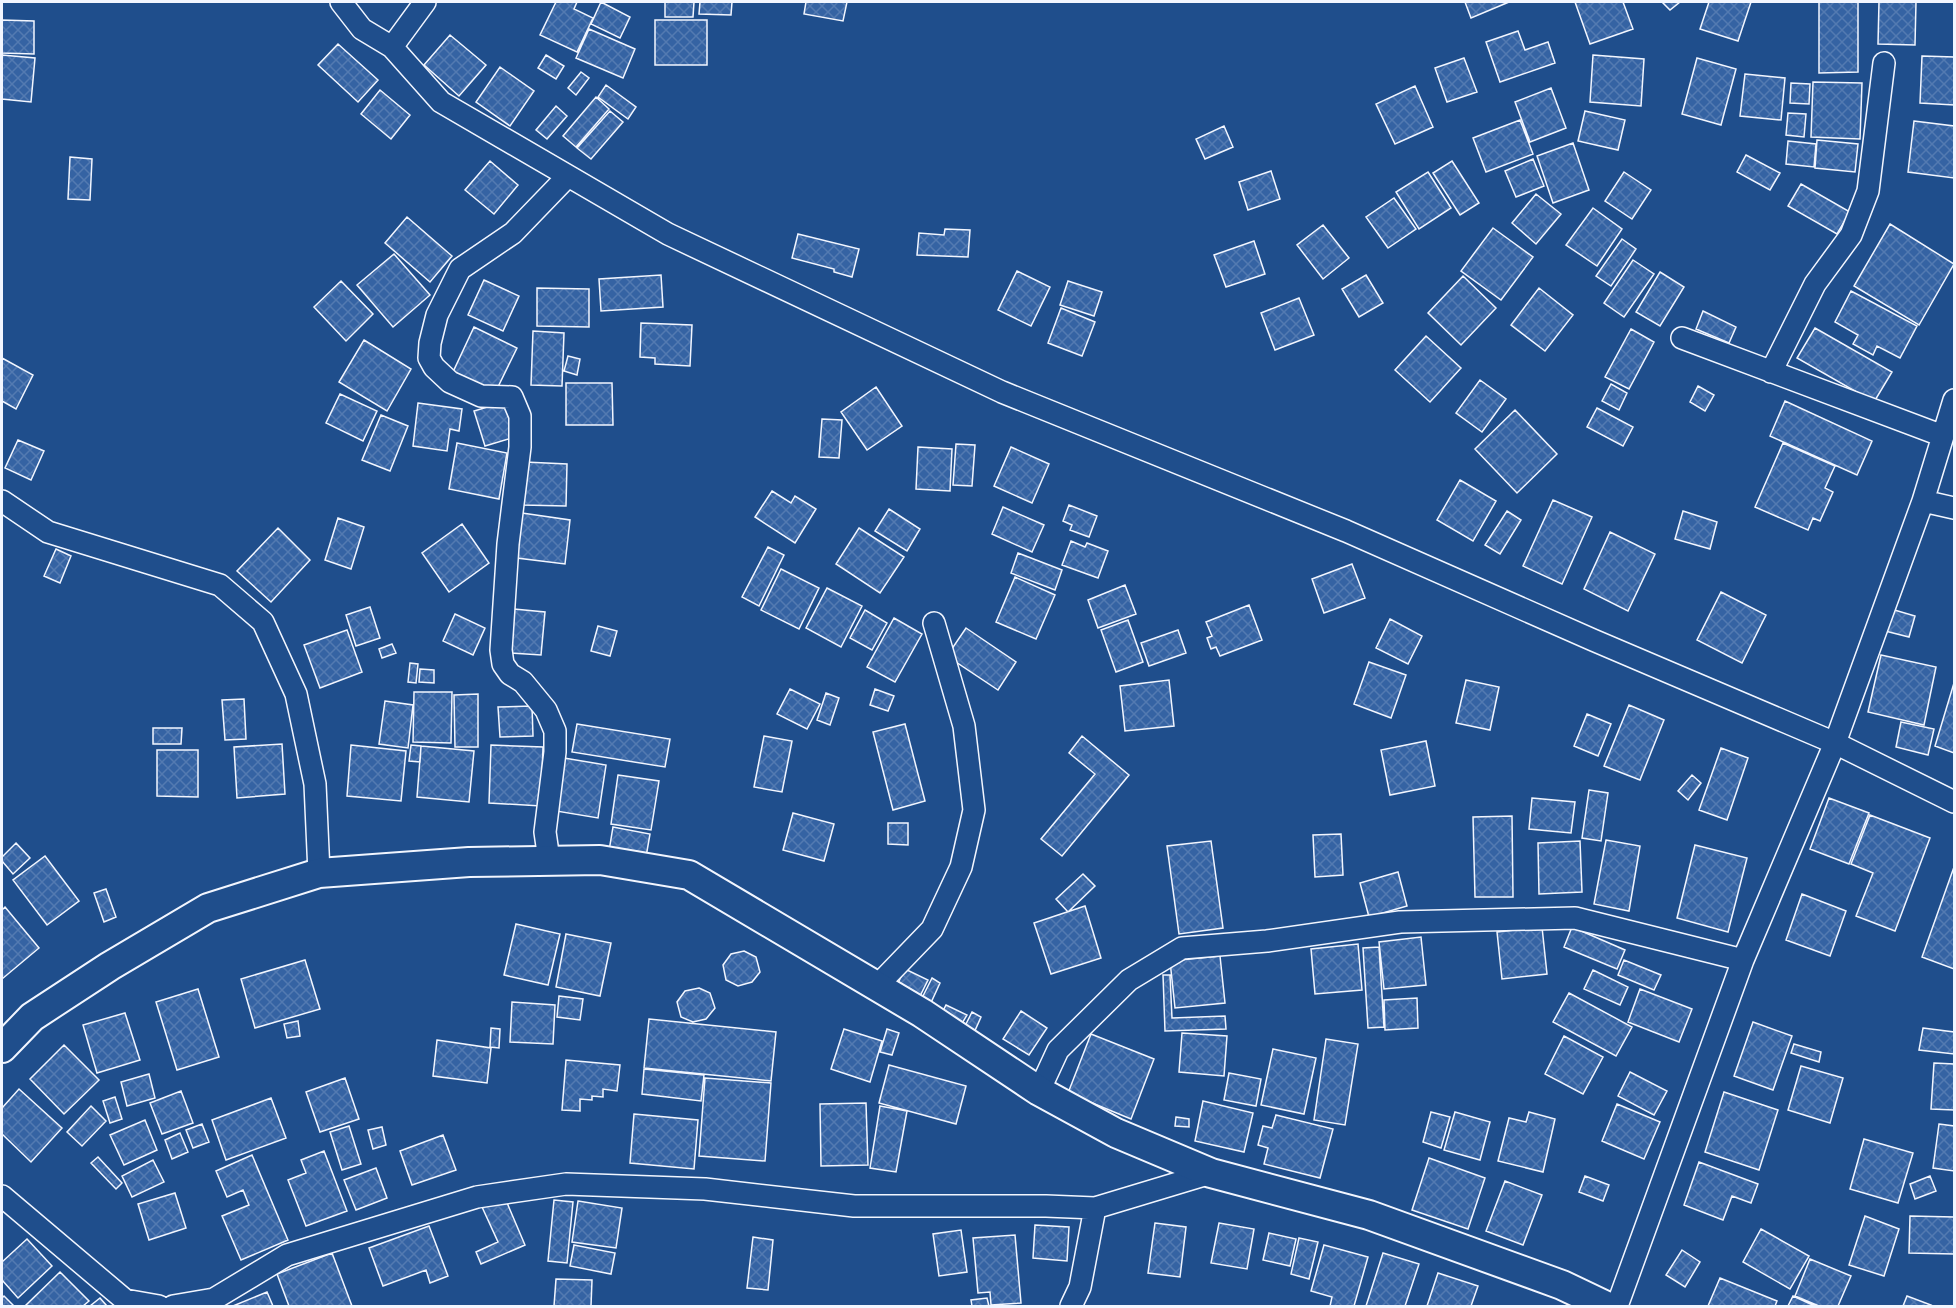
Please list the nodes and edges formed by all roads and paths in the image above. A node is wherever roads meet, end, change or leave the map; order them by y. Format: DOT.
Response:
graph roads {
  1 [pos="341,2"];
  2 [pos="425,2"];
  3 [pos="392,47"];
  4 [pos="1884,63"];
  5 [pos="568,176"];
  6 [pos="1682,338"];
  7 [pos="1771,372"];
  8 [pos="1954,400"];
  9 [pos="1943,436"];
  10 [pos="2,501"];
  11 [pos="1923,501"];
  12 [pos="1954,508"];
  13 [pos="934,623"];
  14 [pos="1835,743"];
  15 [pos="1954,802"];
  16 [pos="549,860"];
  17 [pos="319,873"];
  18 [pos="1743,960"];
  19 [pos="877,986"];
  20 [pos="2,1048"];
  21 [pos="1039,1091"];
  22 [pos="1211,1173"];
  23 [pos="2,1196"];
  24 [pos="1095,1208"];
  25 [pos="159,1306"];
  26 [pos="173,1306"];
  27 [pos="1071,1306"];
  28 [pos="1606,1306"];
  29 [pos="1617,1306"];
  1 -- 3 [label="street"];
  2 -- 3 [label="street"];
  3 -- 5 [label="street"];
  4 -- 7 [label="street"];
  5 -- 14 [label="street"];
  5 -- 16 [label="street"];
  6 -- 7 [label="street"];
  7 -- 9 [label="street"];
  8 -- 9 [label="street"];
  9 -- 11 [label="street"];
  10 -- 17 [label="street"];
  11 -- 12 [label="street"];
  11 -- 14 [label="street"];
  13 -- 19 [label="street"];
  14 -- 15 [label="street"];
  14 -- 18 [label="street"];
  16 -- 17 [label="street"];
  16 -- 19 [label="street"];
  17 -- 20 [label="street"];
  18 -- 21 [label="street"];
  18 -- 29 [label="street"];
  19 -- 21 [label="street"];
  21 -- 22 [label="street"];
  22 -- 24 [label="street"];
  22 -- 28 [label="street"];
  23 -- 25 [label="street"];
  24 -- 26 [label="street"];
  24 -- 27 [label="street"];
}
